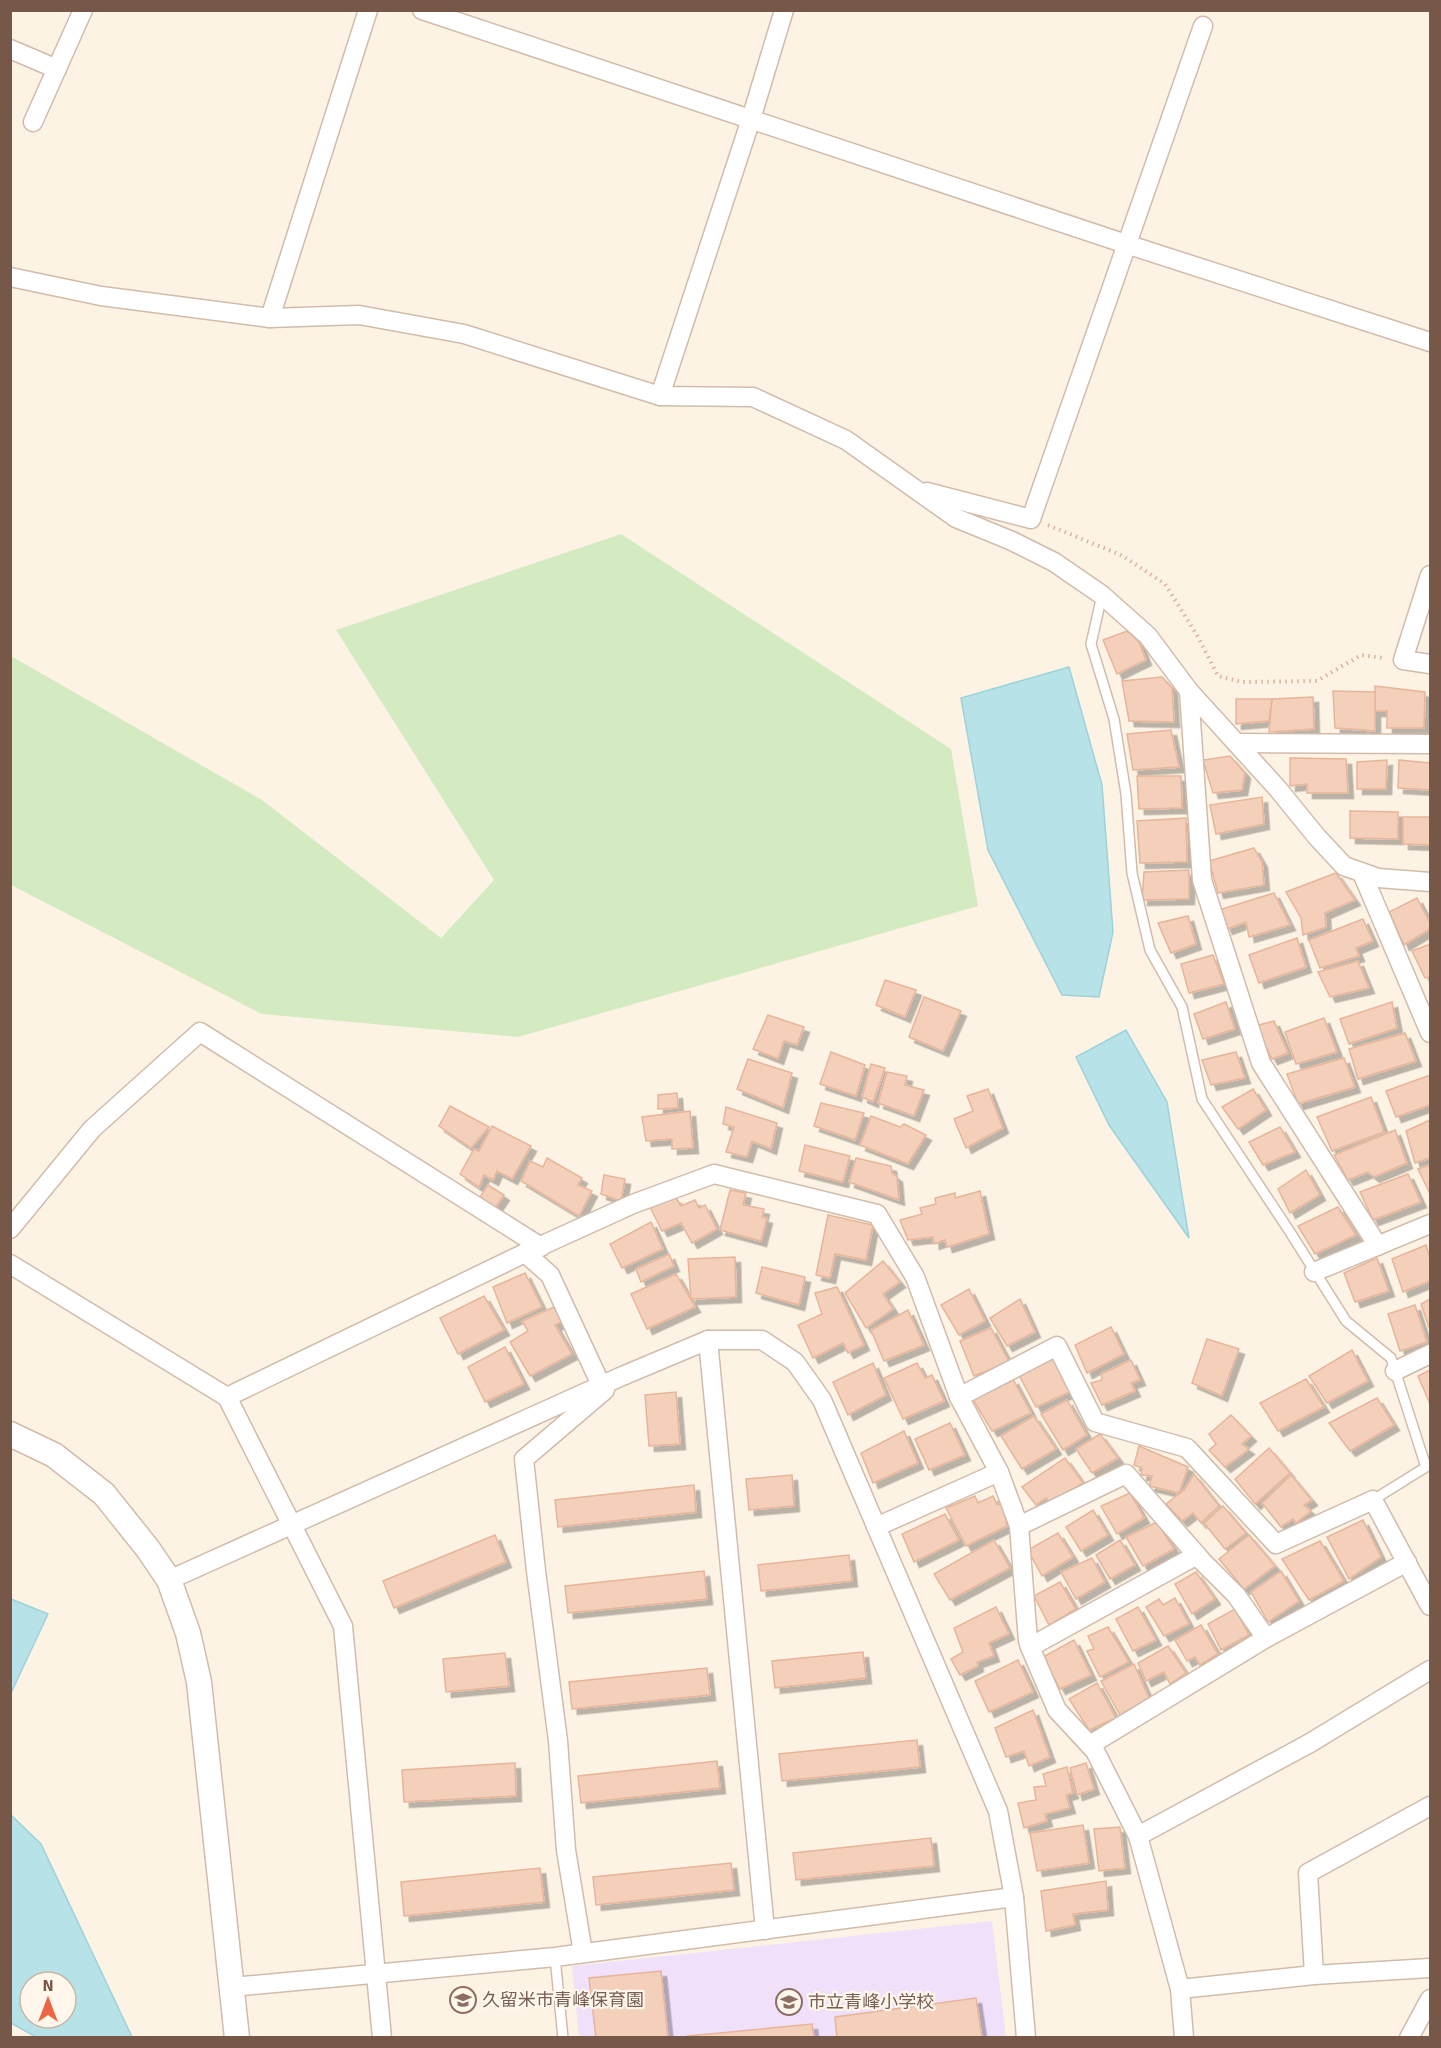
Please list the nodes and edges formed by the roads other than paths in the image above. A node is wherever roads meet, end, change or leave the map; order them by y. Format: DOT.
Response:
graph roads {
  1 [pos="83,10"];
  2 [pos="368,10"];
  3 [pos="422,10"];
  4 [pos="784,10"];
  5 [pos="1203,26"];
  6 [pos="10,49"];
  7 [pos="57,69"];
  8 [pos="751,119"];
  9 [pos="33,122"];
  10 [pos="1126,244"];
  11 [pos="10,278"];
  12 [pos="270,318"];
  13 [pos="1431,342"];
  14 [pos="660,396"];
  15 [pos="917,489"];
  16 [pos="1431,575"];
  17 [pos="1102,595"];
  18 [pos="1431,664"];
  19 [pos="1189,691"];
  20 [pos="1236,743"];
  21 [pos="1431,744"];
  22 [pos="1362,873"];
  23 [pos="1431,882"];
  24 [pos="1431,1033"];
  25 [pos="1431,1224"];
  26 [pos="10,1229"];
  27 [pos="1378,1246"];
  28 [pos="533,1250"];
  29 [pos="10,1264"];
  30 [pos="1314,1272"];
  31 [pos="708,1340"];
  32 [pos="1431,1354"];
  33 [pos="1395,1371"];
  34 [pos="620,1377"];
  35 [pos="601,1385"];
  36 [pos="227,1397"];
  37 [pos="958,1397"];
  38 [pos="10,1434"];
  39 [pos="999,1472"];
  40 [pos="1373,1500"];
  41 [pos="293,1525"];
  42 [pos="1019,1526"];
  43 [pos="876,1527"];
  44 [pos="1197,1555"];
  45 [pos="1407,1562"];
  46 [pos="169,1580"];
  47 [pos="1431,1606"];
  48 [pos="1266,1638"];
  49 [pos="1030,1647"];
  50 [pos="1431,1670"];
  51 [pos="1090,1745"];
  52 [pos="1431,1806"];
  53 [pos="1138,1836"];
  54 [pos="1014,1897"];
  55 [pos="765,1930"];
  56 [pos="583,1953"];
  57 [pos="555,1957"];
  58 [pos="1431,1968"];
  59 [pos="377,1973"];
  60 [pos="1314,1975"];
  61 [pos="232,1987"];
  62 [pos="1180,1989"];
  63 [pos="1431,1999"];
  64 [pos="237,2037"];
  65 [pos="382,2037"];
  66 [pos="563,2037"];
  67 [pos="1026,2037"];
  68 [pos="1184,2037"];
  69 [pos="1409,2037"];
  1 -- 7 [label="street"];
  2 -- 12 [label="street"];
  3 -- 8 [label="street"];
  4 -- 8 [label="street"];
  5 -- 10 [label="street"];
  6 -- 7 [label="street"];
  7 -- 9 [label="street"];
  8 -- 10 [label="street"];
  8 -- 14 [label="street"];
  10 -- 13 [label="street"];
  10 -- 15 [label="street"];
  11 -- 12 [label="street"];
  12 -- 14 [label="street"];
  14 -- 15 [label="street"];
  15 -- 17 [label="street"];
  16 -- 18 [label="street"];
  17 -- 19 [label="street"];
  17 -- 30 [label="lane"];
  19 -- 20 [label="street"];
  19 -- 27 [label="street"];
  20 -- 21 [label="street"];
  20 -- 22 [label="street"];
  22 -- 23 [label="street"];
  22 -- 24 [label="street"];
  25 -- 27 [label="street"];
  26 -- 28 [label="street"];
  27 -- 30 [label="street"];
  28 -- 35 [label="street"];
  28 -- 36 [label="street"];
  28 -- 37 [label="street"];
  29 -- 36 [label="street"];
  30 -- 33 [label="lane"];
  31 -- 34 [label="street"];
  31 -- 43 [label="street"];
  31 -- 55 [label="street"];
  32 -- 33 [label="street"];
  33 -- 40 [label="lane"];
  34 -- 35 [label="street"];
  34 -- 56 [label="street"];
  35 -- 41 [label="street"];
  36 -- 41 [label="street"];
  37 -- 39 [label="street"];
  37 -- 40 [label="street"];
  38 -- 46 [label="street"];
  39 -- 42 [label="street"];
  39 -- 43 [label="street"];
  40 -- 45 [label="street"];
  41 -- 46 [label="street"];
  41 -- 59 [label="street"];
  42 -- 44 [label="street"];
  42 -- 49 [label="street"];
  43 -- 54 [label="street"];
  44 -- 48 [label="street"];
  44 -- 49 [label="street"];
  45 -- 47 [label="street"];
  45 -- 48 [label="street"];
  46 -- 61 [label="street"];
  48 -- 51 [label="street"];
  49 -- 51 [label="street"];
  50 -- 53 [label="street"];
  51 -- 53 [label="street"];
  52 -- 60 [label="street"];
  53 -- 62 [label="street"];
  54 -- 55 [label="street"];
  54 -- 67 [label="street"];
  55 -- 56 [label="street"];
  56 -- 57 [label="street"];
  57 -- 59 [label="street"];
  57 -- 66 [label="lane"];
  58 -- 60 [label="street"];
  59 -- 61 [label="street"];
  59 -- 65 [label="street"];
  60 -- 62 [label="street"];
  61 -- 64 [label="street"];
  62 -- 68 [label="street"];
  63 -- 69 [label="street"];
}
